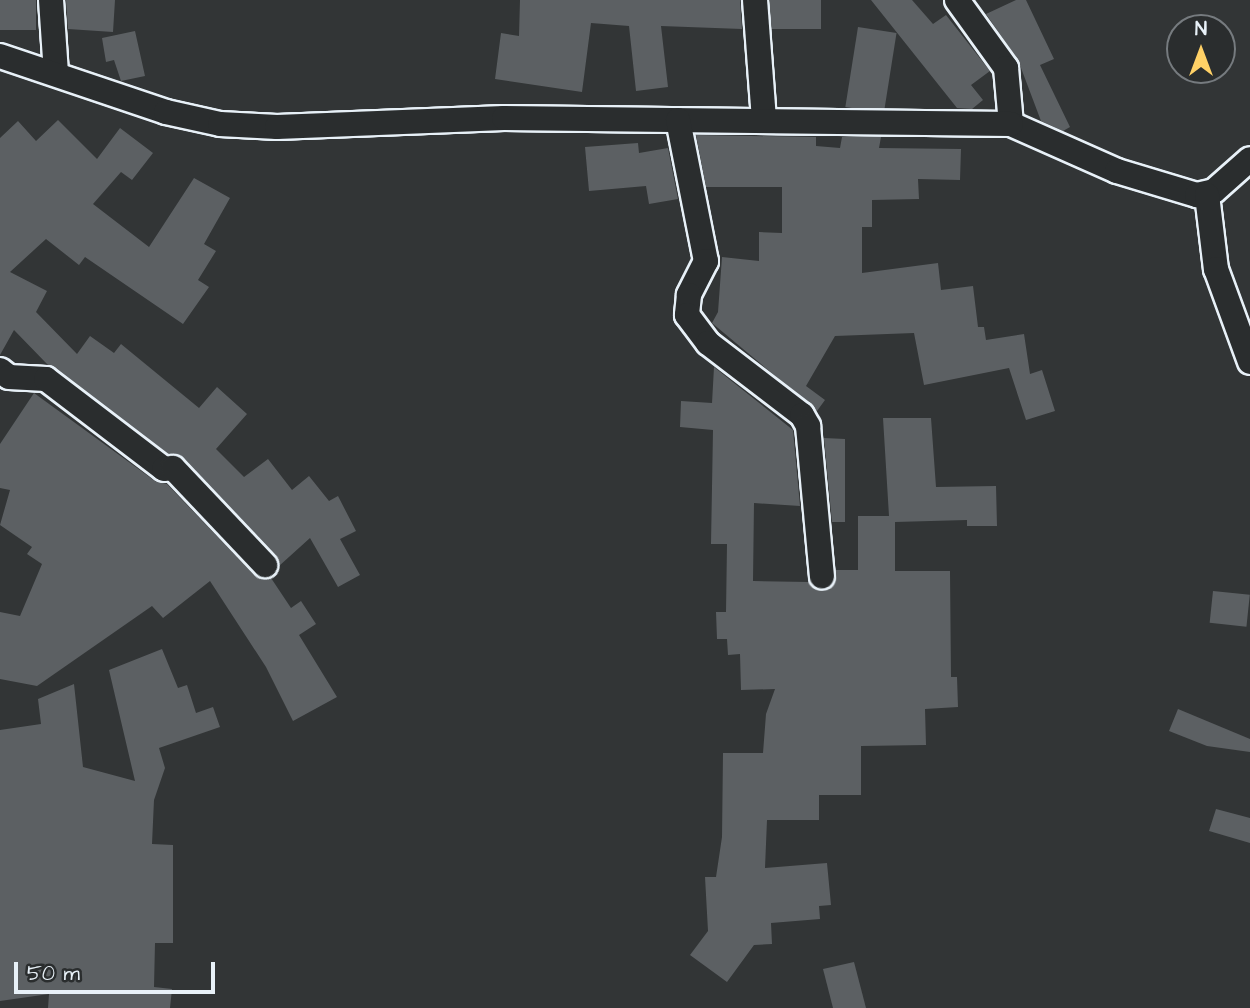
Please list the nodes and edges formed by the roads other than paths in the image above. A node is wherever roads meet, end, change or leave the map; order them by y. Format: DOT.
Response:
graph roads {
  1 [pos="51,0"];
  2 [pos="755,0"];
  3 [pos="957,0"];
  4 [pos="0,56"];
  5 [pos="56,74"];
  6 [pos="678,120"];
  7 [pos="764,121"];
  8 [pos="1011,124"];
  9 [pos="1250,159"];
  10 [pos="1207,195"];
  11 [pos="1250,362"];
  12 [pos="0,370"];
  13 [pos="265,565"];
  14 [pos="822,576"];
  1 -- 5 [label="street"];
  2 -- 7 [label="street"];
  3 -- 8 [label="street"];
  4 -- 5 [label="street"];
  5 -- 6 [label="street"];
  6 -- 7 [label="street"];
  6 -- 14 [label="street"];
  7 -- 8 [label="street"];
  8 -- 10 [label="street"];
  9 -- 10 [label="street"];
  10 -- 11 [label="street"];
  12 -- 13 [label="street"];
}
